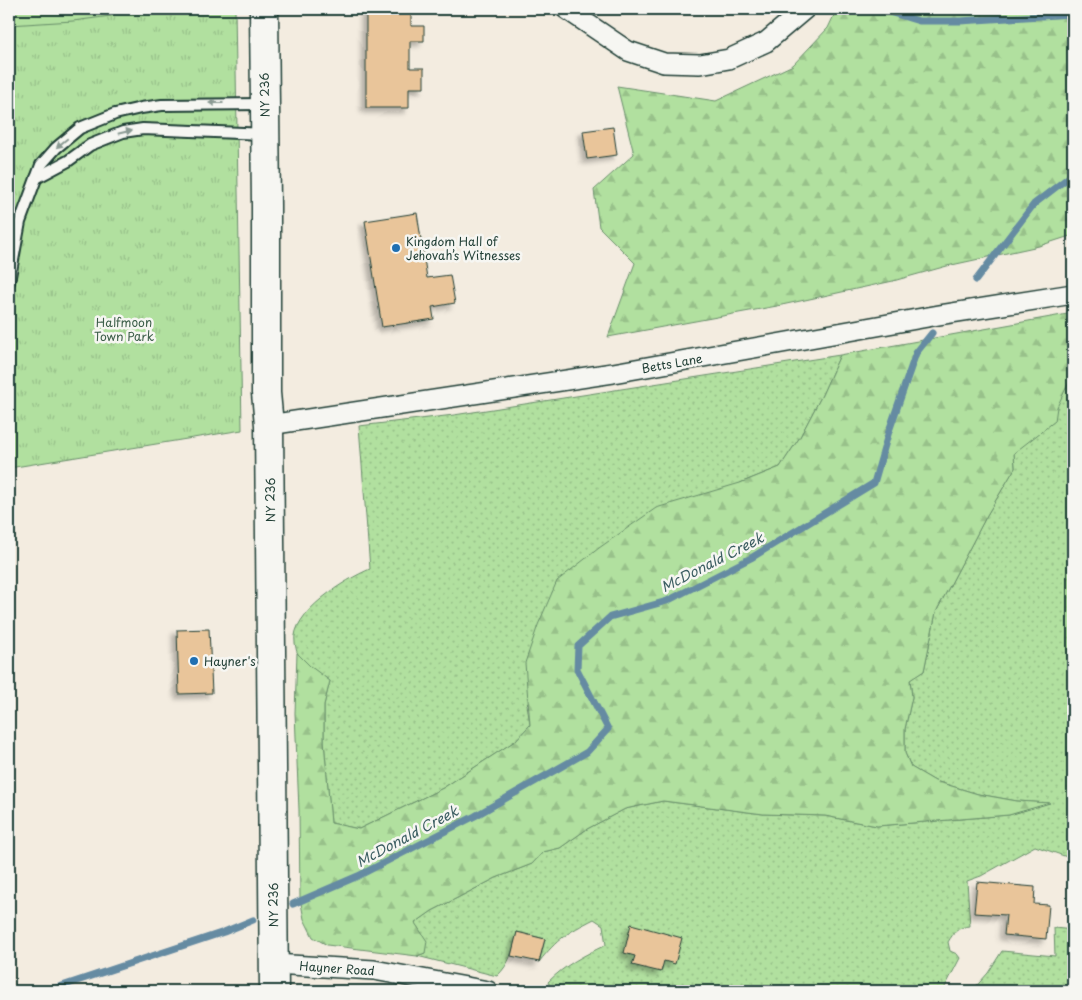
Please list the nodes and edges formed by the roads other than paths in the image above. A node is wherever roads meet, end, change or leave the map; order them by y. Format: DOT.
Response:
graph roads {
  1 [pos="264,9"];
  2 [pos="566,9"];
  3 [pos="805,9"];
  4 [pos="264,104"];
  5 [pos="265,134"];
  6 [pos="36,178"];
  7 [pos="9,282"];
  8 [pos="1073,294"];
  9 [pos="269,425"];
  10 [pos="274,964"];
  11 [pos="274,991"];
  12 [pos="488,991"];
  1 -- 4 [label="main road, NY 236 / NY 236"];
  2 -- 3 [label="street"];
  4 -- 5 [label="main road, NY 236 / NY 236"];
  4 -- 6 [label="lane, one-way"];
  6 -- 5 [label="lane, one-way"];
  5 -- 9 [label="main road, NY 236 / NY 236"];
  6 -- 7 [label="lane"];
  8 -- 9 [label="street, Betts Lane"];
  9 -- 10 [label="main road, NY 236 / NY 236"];
  10 -- 11 [label="main road, NY 236 / NY 236"];
  10 -- 12 [label="street, Hayner Road"];
}
